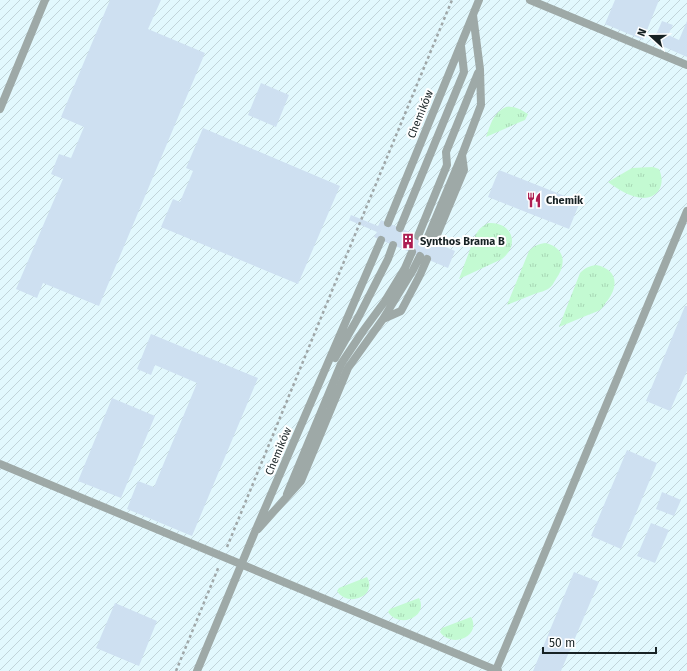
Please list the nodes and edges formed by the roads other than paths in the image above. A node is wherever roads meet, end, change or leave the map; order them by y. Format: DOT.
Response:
graph roads {
  1 [pos="45,0"];
  2 [pos="478,0"];
  3 [pos="530,0"];
  4 [pos="473,14"];
  5 [pos="461,44"];
  6 [pos="687,65"];
  7 [pos="480,69"];
  8 [pos="0,109"];
  9 [pos="687,211"];
  10 [pos="388,223"];
  11 [pos="400,228"];
  12 [pos="418,236"];
  13 [pos="381,240"];
  14 [pos="430,241"];
  15 [pos="393,245"];
  16 [pos="0,464"];
  17 [pos="277,480"];
  18 [pos="284,500"];
  19 [pos="254,534"];
  20 [pos="241,564"];
  21 [pos="197,671"];
  22 [pos="497,671"];
  1 -- 8 [label="lane"];
  2 -- 4 [label="lane, Chemików"];
  3 -- 6 [label="lane"];
  4 -- 5 [label="lane, Chemików"];
  4 -- 7 [label="lane, Chemików"];
  5 -- 10 [label="lane, Chemików"];
  5 -- 11 [label="lane"];
  7 -- 12 [label="lane"];
  7 -- 14 [label="lane, Chemików"];
  9 -- 22 [label="lane"];
  13 -- 17 [label="lane, Chemików"];
  15 -- 17 [label="lane"];
  16 -- 20 [label="lane"];
  17 -- 19 [label="lane, Chemików"];
  18 -- 18 [label="lane"];
  18 -- 19 [label="lane"];
  19 -- 20 [label="lane, Chemików"];
  20 -- 21 [label="lane, Chemików"];
  20 -- 22 [label="lane"];
}
